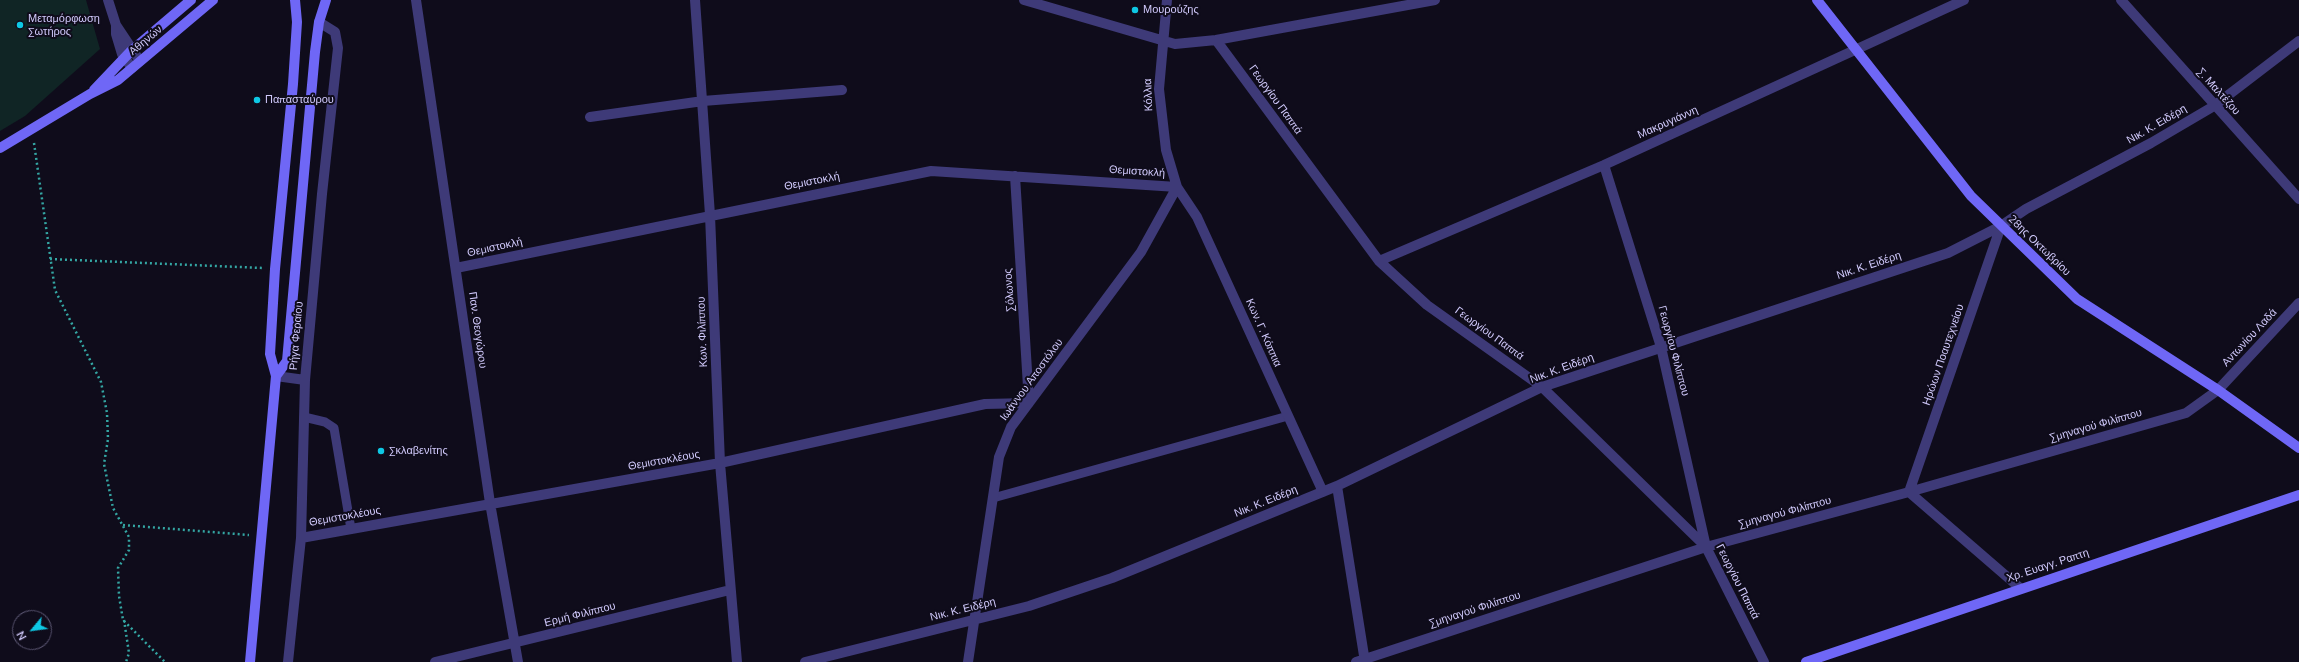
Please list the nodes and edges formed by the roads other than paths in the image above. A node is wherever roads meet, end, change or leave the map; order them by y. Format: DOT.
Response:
graph roads {
  1 [pos="108,0"];
  2 [pos="191,0"];
  3 [pos="213,0"];
  4 [pos="295,0"];
  5 [pos="326,0"];
  6 [pos="416,0"];
  7 [pos="696,0"];
  8 [pos="1024,0"];
  9 [pos="1166,0"];
  10 [pos="1435,0"];
  11 [pos="1817,0"];
  12 [pos="1964,0"];
  13 [pos="2121,0"];
  14 [pos="1424,1"];
  15 [pos="319,22"];
  16 [pos="116,25"];
  17 [pos="1164,40"];
  18 [pos="1216,40"];
  19 [pos="2299,41"];
  20 [pos="1857,50"];
  21 [pos="131,51"];
  22 [pos="124,58"];
  23 [pos="140,61"];
  24 [pos="132,68"];
  25 [pos="842,90"];
  26 [pos="90,94"];
  27 [pos="703,101"];
  28 [pos="2214,106"];
  29 [pos="590,118"];
  30 [pos="0,148"];
  31 [pos="1604,165"];
  32 [pos="1015,176"];
  33 [pos="1177,187"];
  34 [pos="2299,199"];
  35 [pos="710,215"];
  36 [pos="2001,226"];
  37 [pos="1379,261"];
  38 [pos="456,268"];
  39 [pos="2299,303"];
  40 [pos="1661,347"];
  41 [pos="276,376"];
  42 [pos="305,380"];
  43 [pos="1542,387"];
  44 [pos="2218,390"];
  45 [pos="1029,403"];
  46 [pos="1288,416"];
  47 [pos="304,417"];
  48 [pos="2299,448"];
  49 [pos="720,463"];
  50 [pos="1337,486"];
  51 [pos="1323,492"];
  52 [pos="1909,492"];
  53 [pos="2299,495"];
  54 [pos="993,498"];
  55 [pos="490,503"];
  56 [pos="351,529"];
  57 [pos="301,538"];
  58 [pos="1706,547"];
  59 [pos="2020,588"];
  60 [pos="730,590"];
  61 [pos="976,619"];
  62 [pos="516,644"];
  63 [pos="1362,661"];
  64 [pos="250,662"];
  65 [pos="288,662"];
  66 [pos="435,662"];
  67 [pos="518,662"];
  68 [pos="737,662"];
  69 [pos="805,662"];
  70 [pos="968,662"];
  71 [pos="1764,662"];
  72 [pos="1806,662"];
  1 -- 16 [label="street"];
  2 -- 21 [label="street, Αθηνών"];
  3 -- 23 [label="street, Αθηνών"];
  4 -- 41 [label="street, Ρήγα Φεραίου"];
  5 -- 15 [label="street, Ρήγα Φεραίου"];
  6 -- 38 [label="street, Παν. Θεογώρου"];
  7 -- 27 [label="street, Κων. Φιλίππου"];
  8 -- 17 [label="street"];
  9 -- 17 [label="street, Κόλλια"];
  10 -- 14 [label="street"];
  11 -- 20 [label="street, 28ης Οκτωβρίου"];
  12 -- 20 [label="street, Μακρυγιάννη"];
  13 -- 28 [label="street, Σ. Μαλτέζου"];
  14 -- 18 [label="street"];
  15 -- 41 [label="street, Ρήγα Φεραίου"];
  15 -- 42 [label="street, Ρήγα Φεραίου"];
  16 -- 21 [label="street"];
  16 -- 22 [label="street"];
  17 -- 18 [label="street"];
  17 -- 33 [label="street, Κόλλια"];
  18 -- 37 [label="street, Γεωργίου Παππά"];
  19 -- 28 [label="street, Νικ. Κ. Ειδέρη"];
  20 -- 31 [label="street, Μακρυγιάννη"];
  20 -- 36 [label="street, 28ης Οκτωβρίου"];
  21 -- 22 [label="street, Αθηνών"];
  21 -- 23 [label="street"];
  22 -- 24 [label="street"];
  22 -- 26 [label="street, Αθηνών"];
  23 -- 24 [label="street, Αθηνών"];
  24 -- 26 [label="street, Αθηνών"];
  25 -- 27 [label="street"];
  26 -- 30 [label="street, Αθηνών"];
  27 -- 29 [label="street"];
  27 -- 35 [label="street, Κων. Φιλίππου"];
  28 -- 34 [label="street, Σ. Μαλτέζου"];
  28 -- 36 [label="street, Νικ. Κ. Ειδέρη"];
  31 -- 37 [label="street, Μακρυγιάννη"];
  31 -- 40 [label="street, Γεωργίου Φιλίππου"];
  32 -- 33 [label="street, Θεμιστοκλή"];
  32 -- 35 [label="street, Θεμιστοκλή"];
  32 -- 45 [label="street, Σόλωνος"];
  33 -- 45 [label="street, Ιωάννου Αποστόλου"];
  33 -- 46 [label="street, Κων. Γ. Κόππια"];
  35 -- 38 [label="street, Θεμιστοκλή"];
  35 -- 49 [label="street, Κων. Φιλίππου"];
  36 -- 40 [label="street, Νικ. Κ. Ειδέρη"];
  36 -- 44 [label="street, 28ης Οκτωβρίου"];
  36 -- 52 [label="street, Ηρώων Ποαυτεχνείου"];
  37 -- 43 [label="street, Γεωργίου Παππά"];
  38 -- 55 [label="street, Παν. Θεογώρου"];
  39 -- 44 [label="street, Αντωνίου Λαδά"];
  40 -- 43 [label="street, Νικ. Κ. Ειδέρη"];
  40 -- 58 [label="street, Γεωργίου Φιλίππου"];
  41 -- 42 [label="street"];
  41 -- 64 [label="street, Ρήγα Φεραίου"];
  42 -- 47 [label="street, Ρήγα Φεραίου"];
  43 -- 50 [label="street, Νικ. Κ. Ειδέρη"];
  43 -- 58 [label="street, Γεωργίου Παππά"];
  44 -- 48 [label="street, 28ης Οκτωβρίου"];
  44 -- 52 [label="street, Σμηναγού Φιλίππου"];
  45 -- 49 [label="street, Θεμιστοκλέους"];
  45 -- 54 [label="street, Ιωάννου Αποστόλου"];
  46 -- 51 [label="street, Κων. Γ. Κόππια"];
  46 -- 54 [label="lane"];
  47 -- 56 [label="lane"];
  47 -- 57 [label="street, Ρήγα Φεραίου"];
  49 -- 55 [label="street, Θεμιστοκλέους"];
  49 -- 60 [label="street, Κων. Φιλίππου"];
  50 -- 51 [label="street, Νικ. Κ. Ειδέρη"];
  50 -- 63 [label="street"];
  51 -- 61 [label="street, Νικ. Κ. Ειδέρη"];
  52 -- 58 [label="street, Σμηναγού Φιλίππου"];
  52 -- 59 [label="street"];
  53 -- 59 [label="street, Χρ. Ευαγγ. Ραπτη"];
  54 -- 61 [label="street, Ιωάννου Αποστόλου"];
  55 -- 56 [label="street, Θεμιστοκλέους"];
  55 -- 62 [label="street, Παν. Θεογώρου"];
  56 -- 57 [label="street, Θεμιστοκλέους"];
  57 -- 65 [label="street, Ρήγα Φεραίου"];
  58 -- 63 [label="street, Σμηναγού Φιλίππου"];
  58 -- 71 [label="street, Γεωργίου Παππά"];
  59 -- 72 [label="street, Χρ. Ευαγγ. Ραπτη"];
  60 -- 62 [label="street, Ερμή Φιλίππου"];
  60 -- 68 [label="street, Κων. Φιλίππου"];
  61 -- 69 [label="street, Νικ. Κ. Ειδέρη"];
  61 -- 70 [label="street, Ιωάννου Αποστόλου"];
  62 -- 66 [label="street, Ερμή Φιλίππου"];
  62 -- 67 [label="street, Παν. Θεογώρου"];
}
